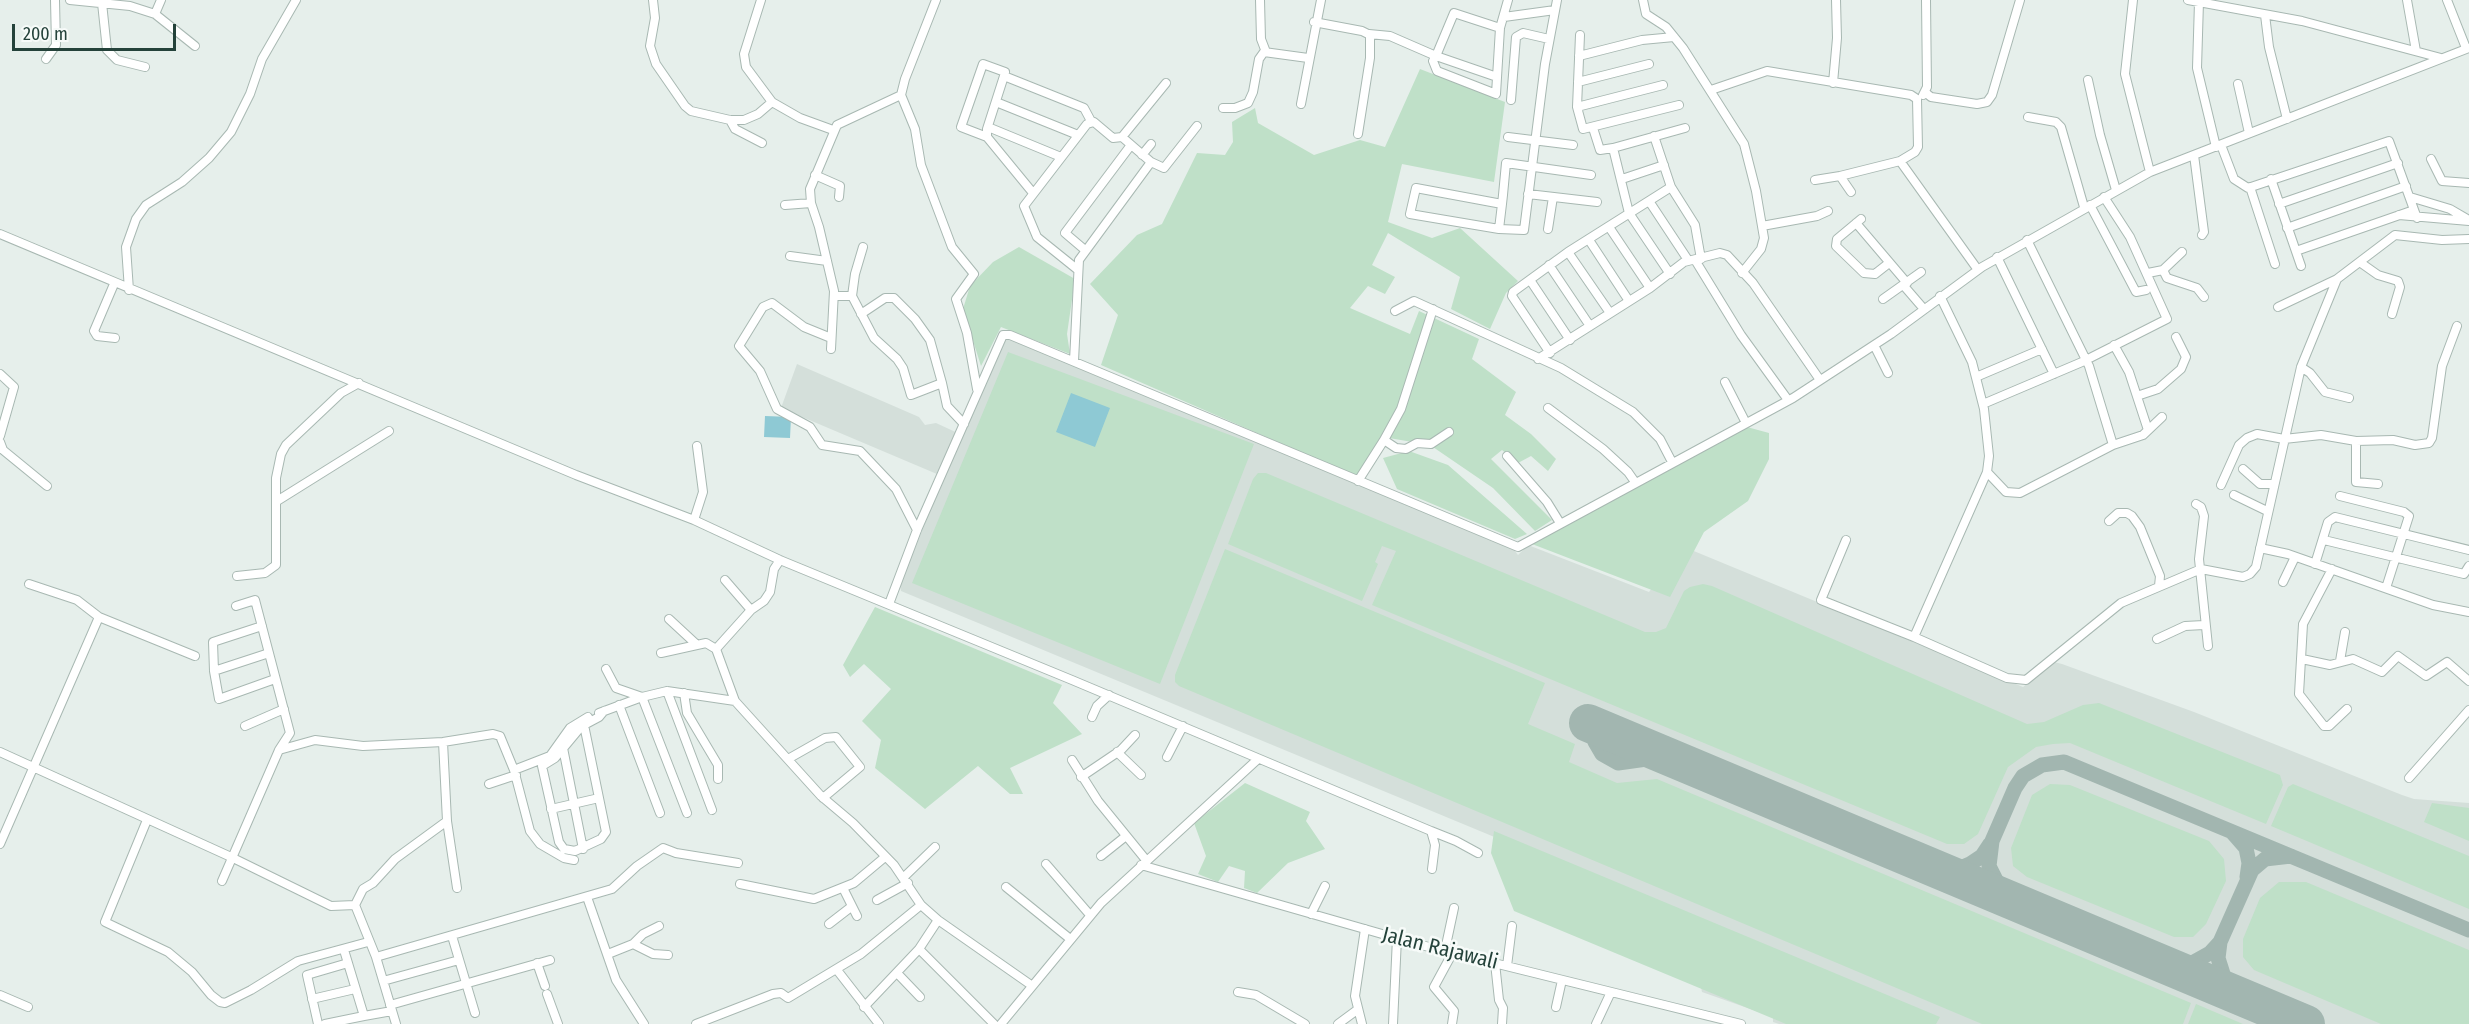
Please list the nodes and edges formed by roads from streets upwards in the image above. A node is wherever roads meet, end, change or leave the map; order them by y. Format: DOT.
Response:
graph roads {
  1 [pos="55,0"];
  2 [pos="70,0"];
  3 [pos="161,0"];
  4 [pos="296,0"];
  5 [pos="653,0"];
  6 [pos="761,0"];
  7 [pos="936,0"];
  8 [pos="1260,0"];
  9 [pos="1320,0"];
  10 [pos="1508,0"];
  11 [pos="1557,0"];
  12 [pos="1643,0"];
  13 [pos="1836,0"];
  14 [pos="1926,0"];
  15 [pos="2020,0"];
  16 [pos="2133,0"];
  17 [pos="2188,0"];
  18 [pos="2407,0"];
  19 [pos="2447,0"];
  20 [pos="2204,2"];
  21 [pos="102,3"];
  22 [pos="1555,10"];
  23 [pos="155,14"];
  24 [pos="2265,15"];
  25 [pos="1504,17"];
  26 [pos="1314,22"];
  27 [pos="1500,28"];
  28 [pos="1369,34"];
  29 [pos="1580,35"];
  30 [pos="1674,37"];
  31 [pos="1549,39"];
  32 [pos="195,46"];
  33 [pos="2468,48"];
  34 [pos="2416,51"];
  35 [pos="1266,52"];
  36 [pos="1436,56"];
  37 [pos="1579,56"];
  38 [pos="1308,58"];
  39 [pos="2441,58"];
  40 [pos="46,59"];
  41 [pos="1649,64"];
  42 [pos="145,67"];
  43 [pos="1004,76"];
  44 [pos="1497,77"];
  45 [pos="2088,80"];
  46 [pos="1578,82"];
  47 [pos="1166,83"];
  48 [pos="1833,83"];
  49 [pos="2238,84"];
  50 [pos="1663,85"];
  51 [pos="1711,90"];
  52 [pos="1926,93"];
  53 [pos="901,95"];
  54 [pos="1917,99"];
  55 [pos="1511,100"];
  56 [pos="772,102"];
  57 [pos="996,102"];
  58 [pos="1301,104"];
  59 [pos="1679,105"];
  60 [pos="1577,107"];
  61 [pos="1223,108"];
  62 [pos="2028,117"];
  63 [pos="2287,119"];
  64 [pos="730,120"];
  65 [pos="1091,122"];
  66 [pos="1197,126"];
  67 [pos="988,127"];
  68 [pos="1593,128"];
  69 [pos="1685,128"];
  70 [pos="833,130"];
  71 [pos="2249,133"];
  72 [pos="1358,134"];
  73 [pos="1078,135"];
  74 [pos="1654,136"];
  75 [pos="987,137"];
  76 [pos="1122,137"];
  77 [pos="1508,137"];
  78 [pos="1535,141"];
  79 [pos="762,142"];
  80 [pos="1151,144"];
  81 [pos="1131,146"];
  82 [pos="1574,146"];
  83 [pos="2218,146"];
  84 [pos="1613,148"];
  85 [pos="1142,155"];
  86 [pos="2194,155"];
  87 [pos="1061,158"];
  88 [pos="2431,159"];
  89 [pos="1900,161"];
  90 [pos="1151,162"];
  91 [pos="2398,164"];
  92 [pos="1664,165"];
  93 [pos="1532,167"];
  94 [pos="2150,172"];
  95 [pos="815,175"];
  96 [pos="1591,175"];
  97 [pos="1840,176"];
  98 [pos="1622,179"];
  99 [pos="2271,179"];
  100 [pos="1815,180"];
  101 [pos="2469,183"];
  102 [pos="2406,186"];
  103 [pos="1671,187"];
  104 [pos="2250,187"];
  105 [pos="2116,190"];
  106 [pos="1851,192"];
  107 [pos="1033,193"];
  108 [pos="1528,194"];
  109 [pos="839,197"];
  110 [pos="1553,197"];
  111 [pos="2104,197"];
  112 [pos="2410,197"];
  113 [pos="1649,201"];
  114 [pos="1597,202"];
  115 [pos="811,204"];
  116 [pos="1502,204"];
  117 [pos="2279,204"];
  118 [pos="785,205"];
  119 [pos="2087,206"];
  120 [pos="1828,211"];
  121 [pos="1629,213"];
  122 [pos="2415,214"];
  123 [pos="2469,221"];
  124 [pos="1762,226"];
  125 [pos="1609,227"];
  126 [pos="2287,228"];
  127 [pos="1499,229"];
  128 [pos="1548,229"];
  129 [pos="0,234"];
  130 [pos="2202,235"];
  131 [pos="2469,239"];
  132 [pos="1589,240"];
  133 [pos="2026,240"];
  134 [pos="863,248"];
  135 [pos="1085,250"];
  136 [pos="2295,251"];
  137 [pos="1568,252"];
  138 [pos="2182,252"];
  139 [pos="790,256"];
  140 [pos="1997,257"];
  141 [pos="1695,260"];
  142 [pos="827,261"];
  143 [pos="1889,262"];
  144 [pos="2361,262"];
  145 [pos="2275,264"];
  146 [pos="1549,265"];
  147 [pos="2301,266"];
  148 [pos="1078,270"];
  149 [pos="1978,270"];
  150 [pos="2163,270"];
  151 [pos="1921,272"];
  152 [pos="1742,273"];
  153 [pos="2148,273"];
  154 [pos="1670,274"];
  155 [pos="2167,278"];
  156 [pos="2337,279"];
  157 [pos="1530,280"];
  158 [pos="114,284"];
  159 [pos="1905,285"];
  160 [pos="2154,285"];
  161 [pos="1650,288"];
  162 [pos="129,290"];
  163 [pos="2146,290"];
  164 [pos="834,296"];
  165 [pos="852,296"];
  166 [pos="1940,296"];
  167 [pos="2204,297"];
  168 [pos="1882,299"];
  169 [pos="1629,301"];
  170 [pos="2278,307"];
  171 [pos="1923,308"];
  172 [pos="1432,309"];
  173 [pos="1395,311"];
  174 [pos="1610,313"];
  175 [pos="861,314"];
  176 [pos="2392,314"];
  177 [pos="1590,326"];
  178 [pos="2457,326"];
  179 [pos="2176,337"];
  180 [pos="115,338"];
  181 [pos="831,338"];
  182 [pos="1570,340"];
  183 [pos="1874,345"];
  184 [pos="2114,345"];
  185 [pos="831,349"];
  186 [pos="2042,349"];
  187 [pos="1550,353"];
  188 [pos="1538,359"];
  189 [pos="2086,360"];
  190 [pos="1074,361"];
  191 [pos="2301,367"];
  192 [pos="1888,373"];
  193 [pos="0,374"];
  194 [pos="2054,374"];
  195 [pos="1976,377"];
  196 [pos="1820,380"];
  197 [pos="1725,382"];
  198 [pos="358,383"];
  199 [pos="942,383"];
  200 [pos="977,390"];
  201 [pos="2137,396"];
  202 [pos="2349,398"];
  203 [pos="1788,400"];
  204 [pos="1983,404"];
  205 [pos="1548,408"];
  206 [pos="2162,417"];
  207 [pos="1746,423"];
  208 [pos="964,424"];
  209 [pos="2148,430"];
  210 [pos="389,431"];
  211 [pos="1449,432"];
  212 [pos="0,436"];
  213 [pos="2284,439"];
  214 [pos="1384,440"];
  215 [pos="2356,441"];
  216 [pos="0,442"];
  217 [pos="2114,445"];
  218 [pos="697,446"];
  219 [pos="1507,456"];
  220 [pos="1672,462"];
  221 [pos="2243,469"];
  222 [pos="1987,472"];
  223 [pos="1358,481"];
  224 [pos="1635,482"];
  225 [pos="2274,484"];
  226 [pos="2378,484"];
  227 [pos="2221,485"];
  228 [pos="47,486"];
  229 [pos="2234,495"];
  230 [pos="2340,496"];
  231 [pos="277,501"];
  232 [pos="2196,504"];
  233 [pos="2267,511"];
  234 [pos="694,520"];
  235 [pos="2109,521"];
  236 [pos="1560,523"];
  237 [pos="917,530"];
  238 [pos="2402,534"];
  239 [pos="1846,540"];
  240 [pos="2324,540"];
  241 [pos="2260,548"];
  242 [pos="2469,550"];
  243 [pos="2295,556"];
  244 [pos="2396,557"];
  245 [pos="780,560"];
  246 [pos="2315,564"];
  247 [pos="2469,566"];
  248 [pos="2201,569"];
  249 [pos="2332,569"];
  250 [pos="237,576"];
  251 [pos="725,580"];
  252 [pos="2283,582"];
  253 [pos="29,584"];
  254 [pos="2159,586"];
  255 [pos="2386,588"];
  256 [pos="890,604"];
  257 [pos="236,606"];
  258 [pos="751,610"];
  259 [pos="2469,612"];
  260 [pos="99,617"];
  261 [pos="669,619"];
  262 [pos="2204,625"];
  263 [pos="262,626"];
  264 [pos="2345,632"];
  265 [pos="1914,637"];
  266 [pos="2157,639"];
  267 [pos="696,644"];
  268 [pos="2208,646"];
  269 [pos="716,649"];
  270 [pos="661,652"];
  271 [pos="269,653"];
  272 [pos="195,656"];
  273 [pos="2302,659"];
  274 [pos="2340,661"];
  275 [pos="606,669"];
  276 [pos="214,671"];
  277 [pos="275,679"];
  278 [pos="2469,681"];
  279 [pos="667,691"];
  280 [pos="684,693"];
  281 [pos="1109,695"];
  282 [pos="642,697"];
  283 [pos="735,701"];
  284 [pos="619,705"];
  285 [pos="284,709"];
  286 [pos="2347,709"];
  287 [pos="2469,710"];
  288 [pos="604,711"];
  289 [pos="1092,717"];
  290 [pos="584,725"];
  291 [pos="245,726"];
  292 [pos="1182,726"];
  293 [pos="1135,735"];
  294 [pos="443,742"];
  295 [pos="563,748"];
  296 [pos="279,750"];
  297 [pos="1117,752"];
  298 [pos="0,753"];
  299 [pos="1167,757"];
  300 [pos="788,759"];
  301 [pos="1258,759"];
  302 [pos="1072,760"];
  303 [pos="34,768"];
  304 [pos="515,772"];
  305 [pos="1141,774"];
  306 [pos="1081,777"];
  307 [pos="2409,778"];
  308 [pos="718,779"];
  309 [pos="489,784"];
  310 [pos="599,798"];
  311 [pos="824,798"];
  312 [pos="575,803"];
  313 [pos="551,809"];
  314 [pos="712,810"];
  315 [pos="660,813"];
  316 [pos="687,813"];
  317 [pos="147,820"];
  318 [pos="447,821"];
  319 [pos="1431,831"];
  320 [pos="1126,836"];
  321 [pos="0,844"];
  322 [pos="935,848"];
  323 [pos="583,849"];
  324 [pos="1478,853"];
  325 [pos="1101,856"];
  326 [pos="231,857"];
  327 [pos="885,857"];
  328 [pos="574,860"];
  329 [pos="738,862"];
  330 [pos="1144,862"];
  331 [pos="1046,864"];
  332 [pos="1432,869"];
  333 [pos="906,880"];
  334 [pos="222,881"];
  335 [pos="740,884"];
  336 [pos="1325,886"];
  337 [pos="1006,887"];
  338 [pos="457,888"];
  339 [pos="843,888"];
  340 [pos="587,897"];
  341 [pos="877,900"];
  342 [pos="355,904"];
  343 [pos="921,904"];
  344 [pos="851,906"];
  345 [pos="1454,908"];
  346 [pos="1090,915"];
  347 [pos="1311,915"];
  348 [pos="857,916"];
  349 [pos="938,920"];
  350 [pos="829,924"];
  351 [pos="659,926"];
  352 [pos="1512,926"];
  353 [pos="1365,929"];
  354 [pos="452,936"];
  355 [pos="1069,938"];
  356 [pos="1397,938"];
  357 [pos="368,942"];
  358 [pos="633,944"];
  359 [pos="919,949"];
  360 [pos="344,950"];
  361 [pos="1449,951"];
  362 [pos="608,954"];
  363 [pos="668,955"];
  364 [pos="376,957"];
  365 [pos="459,960"];
  366 [pos="550,960"];
  367 [pos="348,963"];
  368 [pos="537,963"];
  369 [pos="1495,963"];
  370 [pos="1507,966"];
  371 [pos="837,970"];
  372 [pos="897,973"];
  373 [pos="1562,980"];
  374 [pos="383,981"];
  375 [pos="466,983"];
  376 [pos="1031,985"];
  377 [pos="356,989"];
  378 [pos="1238,992"];
  379 [pos="1611,992"];
  380 [pos="0,994"];
  381 [pos="920,997"];
  382 [pos="312,999"];
  383 [pos="28,1007"];
  384 [pos="864,1007"];
  385 [pos="1556,1007"];
  386 [pos="391,1008"];
  387 [pos="1357,1010"];
  388 [pos="475,1013"];
  389 [pos="364,1016"];
  390 [pos="1726,1022"];
  391 [pos="318,1024"];
  392 [pos="325,1024"];
  393 [pos="396,1024"];
  394 [pos="558,1024"];
  395 [pos="644,1024"];
  396 [pos="696,1024"];
  397 [pos="879,1024"];
  398 [pos="994,1024"];
  399 [pos="1001,1024"];
  400 [pos="1305,1024"];
  401 [pos="1338,1024"];
  402 [pos="1362,1024"];
  403 [pos="1393,1024"];
  404 [pos="1452,1024"];
  405 [pos="1502,1024"];
  406 [pos="1596,1024"];
  407 [pos="1741,1024"];
  1 -- 40 [label="street"];
  2 -- 21 [label="street"];
  3 -- 23 [label="street"];
  4 -- 162 [label="street"];
  5 -- 64 [label="street"];
  6 -- 56 [label="street"];
  7 -- 53 [label="street"];
  8 -- 35 [label="street"];
  9 -- 26 [label="street"];
  10 -- 25 [label="street"];
  11 -- 22 [label="street"];
  12 -- 30 [label="street"];
  13 -- 48 [label="street"];
  14 -- 52 [label="street"];
  15 -- 52 [label="street"];
  16 -- 94 [label="street"];
  17 -- 20 [label="street"];
  18 -- 34 [label="street"];
  19 -- 33 [label="street"];
  20 -- 24 [label="street"];
  20 -- 83 [label="street"];
  21 -- 23 [label="street"];
  21 -- 42 [label="street"];
  22 -- 25 [label="street"];
  22 -- 31 [label="street"];
  23 -- 32 [label="street"];
  24 -- 34 [label="street"];
  24 -- 63 [label="street"];
  25 -- 27 [label="street"];
  26 -- 28 [label="street"];
  26 -- 38 [label="street"];
  27 -- 36 [label="street"];
  27 -- 44 [label="street"];
  28 -- 36 [label="street"];
  28 -- 72 [label="street"];
  29 -- 37 [label="street"];
  30 -- 37 [label="street"];
  30 -- 51 [label="street"];
  31 -- 55 [label="street"];
  31 -- 78 [label="street"];
  33 -- 39 [label="street"];
  34 -- 39 [label="street"];
  35 -- 38 [label="street"];
  35 -- 61 [label="street"];
  36 -- 44 [label="street"];
  36 -- 44 [label="street"];
  37 -- 46 [label="street"];
  38 -- 58 [label="street"];
  39 -- 63 [label="street"];
  41 -- 46 [label="street"];
  43 -- 57 [label="street"];
  43 -- 65 [label="street"];
  43 -- 75 [label="street"];
  45 -- 105 [label="street"];
  46 -- 60 [label="street"];
  47 -- 76 [label="street"];
  48 -- 51 [label="street"];
  48 -- 54 [label="street"];
  49 -- 71 [label="street"];
  50 -- 60 [label="street"];
  51 -- 124 [label="street"];
  52 -- 54 [label="street"];
  53 -- 70 [label="street"];
  53 -- 200 [label="street"];
  54 -- 89 [label="street"];
  56 -- 64 [label="street"];
  56 -- 70 [label="street"];
  57 -- 67 [label="street"];
  57 -- 73 [label="street"];
  59 -- 68 [label="street"];
  60 -- 68 [label="street"];
  62 -- 119 [label="street"];
  63 -- 71 [label="street"];
  64 -- 79 [label="street"];
  65 -- 73 [label="street"];
  65 -- 76 [label="street"];
  66 -- 90 [label="street"];
  67 -- 75 [label="street"];
  67 -- 87 [label="street"];
  68 -- 84 [label="street"];
  69 -- 74 [label="street"];
  70 -- 95 [label="street"];
  71 -- 83 [label="street"];
  73 -- 87 [label="street"];
  74 -- 84 [label="street"];
  74 -- 92 [label="street"];
  75 -- 107 [label="street"];
  76 -- 81 [label="street"];
  77 -- 78 [label="street"];
  78 -- 82 [label="street"];
  78 -- 93 [label="street"];
  80 -- 85 [label="street"];
  81 -- 85 [label="street"];
  81 -- 135 [label="street"];
  83 -- 86 [label="street"];
  83 -- 104 [label="street"];
  84 -- 98 [label="street"];
  85 -- 90 [label="street"];
  86 -- 94 [label="street"];
  86 -- 130 [label="street"];
  87 -- 107 [label="street"];
  88 -- 101 [label="street"];
  89 -- 97 [label="street"];
  89 -- 149 [label="street"];
  90 -- 135 [label="street"];
  91 -- 99 [label="street"];
  91 -- 102 [label="street"];
  91 -- 117 [label="street"];
  92 -- 98 [label="street"];
  92 -- 103 [label="street"];
  93 -- 96 [label="street"];
  93 -- 108 [label="street"];
  93 -- 116 [label="street"];
  94 -- 105 [label="street"];
  95 -- 109 [label="street"];
  95 -- 115 [label="street"];
  97 -- 100 [label="street"];
  97 -- 106 [label="street"];
  98 -- 121 [label="street"];
  99 -- 104 [label="street"];
  99 -- 117 [label="street"];
  102 -- 112 [label="street"];
  102 -- 126 [label="street"];
  103 -- 113 [label="street"];
  103 -- 141 [label="street"];
  104 -- 145 [label="street"];
  105 -- 111 [label="street"];
  107 -- 148 [label="street"];
  108 -- 110 [label="street"];
  108 -- 127 [label="street"];
  110 -- 114 [label="street"];
  110 -- 128 [label="street"];
  111 -- 119 [label="street"];
  111 -- 153 [label="street"];
  112 -- 122 [label="street"];
  112 -- 123 [label="street"];
  113 -- 121 [label="street"];
  113 -- 141 [label="street"];
  115 -- 118 [label="street"];
  115 -- 142 [label="street"];
  116 -- 127 [label="street"];
  116 -- 127 [label="street"];
  117 -- 126 [label="street"];
  119 -- 133 [label="street"];
  119 -- 163 [label="street"];
  120 -- 124 [label="street"];
  121 -- 125 [label="street"];
  121 -- 154 [label="street"];
  122 -- 123 [label="street"];
  122 -- 136 [label="street"];
  124 -- 152 [label="street"];
  125 -- 132 [label="street"];
  125 -- 161 [label="street"];
  126 -- 136 [label="street"];
  129 -- 158 [label="street"];
  131 -- 144 [label="street"];
  132 -- 137 [label="street"];
  132 -- 169 [label="street"];
  133 -- 140 [label="street"];
  133 -- 189 [label="street"];
  134 -- 165 [label="street"];
  135 -- 148 [label="street"];
  136 -- 147 [label="street"];
  137 -- 146 [label="street"];
  137 -- 174 [label="street"];
  138 -- 150 [label="street"];
  139 -- 142 [label="street"];
  140 -- 149 [label="street"];
  140 -- 186 [label="street"];
  141 -- 152 [label="street"];
  141 -- 154 [label="street"];
  141 -- 203 [label="street"];
  142 -- 164 [label="street"];
  143 -- 143 [label="street"];
  143 -- 159 [label="street"];
  144 -- 156 [label="street"];
  144 -- 176 [label="street"];
  146 -- 157 [label="street"];
  146 -- 177 [label="street"];
  148 -- 190 [label="street"];
  149 -- 166 [label="street"];
  150 -- 153 [label="street"];
  150 -- 155 [label="street"];
  151 -- 159 [label="street"];
  152 -- 196 [label="street"];
  153 -- 160 [label="street"];
  154 -- 161 [label="street"];
  155 -- 160 [label="street"];
  155 -- 167 [label="street"];
  156 -- 170 [label="street"];
  156 -- 191 [label="street"];
  157 -- 182 [label="street"];
  157 -- 187 [label="street"];
  158 -- 162 [label="street"];
  158 -- 180 [label="street"];
  159 -- 168 [label="street"];
  159 -- 171 [label="street"];
  160 -- 184 [label="street"];
  161 -- 169 [label="street"];
  162 -- 198 [label="street"];
  164 -- 165 [label="street"];
  164 -- 181 [label="street"];
  165 -- 175 [label="street"];
  166 -- 171 [label="street"];
  166 -- 195 [label="street"];
  169 -- 174 [label="street"];
  171 -- 183 [label="street"];
  172 -- 173 [label="street"];
  172 -- 188 [label="street"];
  172 -- 214 [label="street"];
  174 -- 177 [label="street"];
  175 -- 199 [label="street"];
  175 -- 199 [label="street"];
  177 -- 182 [label="street"];
  178 -- 215 [label="street"];
  179 -- 201 [label="street"];
  181 -- 185 [label="street"];
  181 -- 237 [label="street"];
  182 -- 187 [label="street"];
  183 -- 192 [label="street"];
  183 -- 196 [label="street"];
  184 -- 189 [label="street"];
  184 -- 201 [label="street"];
  186 -- 194 [label="street"];
  186 -- 195 [label="street"];
  187 -- 188 [label="street"];
  188 -- 220 [label="street"];
  189 -- 194 [label="street"];
  189 -- 217 [label="street"];
  190 -- 200 [label="street"];
  190 -- 223 [label="street"];
  191 -- 202 [label="street"];
  191 -- 213 [label="street"];
  193 -- 212 [label="street"];
  194 -- 204 [label="street"];
  195 -- 204 [label="street"];
  196 -- 203 [label="street"];
  197 -- 207 [label="street"];
  198 -- 231 [label="street"];
  198 -- 234 [label="street"];
  199 -- 208 [label="street"];
  200 -- 208 [label="street"];
  201 -- 209 [label="street"];
  203 -- 207 [label="street"];
  204 -- 222 [label="street"];
  205 -- 224 [label="street"];
  206 -- 209 [label="street"];
  207 -- 220 [label="street"];
  208 -- 237 [label="street"];
  209 -- 217 [label="street"];
  210 -- 231 [label="street"];
  211 -- 214 [label="street"];
  213 -- 215 [label="street"];
  213 -- 225 [label="street"];
  213 -- 227 [label="street"];
  214 -- 223 [label="street"];
  215 -- 226 [label="street"];
  216 -- 228 [label="street"];
  217 -- 222 [label="street"];
  218 -- 234 [label="street"];
  219 -- 236 [label="street"];
  220 -- 224 [label="street"];
  221 -- 225 [label="street"];
  222 -- 265 [label="street"];
  223 -- 236 [label="street"];
  224 -- 236 [label="street"];
  225 -- 233 [label="street"];
  229 -- 233 [label="street"];
  230 -- 238 [label="street"];
  231 -- 250 [label="street"];
  232 -- 248 [label="street"];
  233 -- 241 [label="street"];
  234 -- 245 [label="street"];
  235 -- 254 [label="street"];
  237 -- 256 [label="street"];
  238 -- 240 [label="street"];
  238 -- 242 [label="street"];
  238 -- 244 [label="street"];
  239 -- 265 [label="street"];
  240 -- 244 [label="street"];
  240 -- 246 [label="street"];
  241 -- 243 [label="street"];
  241 -- 248 [label="street"];
  243 -- 246 [label="street"];
  243 -- 252 [label="street"];
  244 -- 247 [label="street"];
  244 -- 255 [label="street"];
  245 -- 256 [label="street"];
  245 -- 258 [label="street"];
  246 -- 249 [label="street"];
  248 -- 254 [label="street"];
  248 -- 262 [label="street"];
  249 -- 255 [label="street"];
  249 -- 273 [label="street"];
  251 -- 258 [label="street"];
  253 -- 260 [label="street"];
  254 -- 265 [label="street"];
  255 -- 259 [label="street"];
  256 -- 281 [label="street"];
  257 -- 263 [label="street"];
  258 -- 269 [label="street"];
  260 -- 272 [label="street"];
  260 -- 303 [label="street"];
  261 -- 267 [label="street"];
  262 -- 266 [label="street"];
  262 -- 268 [label="street"];
  263 -- 271 [label="street"];
  263 -- 276 [label="street"];
  264 -- 274 [label="street"];
  267 -- 269 [label="street"];
  267 -- 270 [label="street"];
  269 -- 283 [label="street"];
  271 -- 276 [label="street"];
  271 -- 277 [label="street"];
  273 -- 274 [label="street"];
  273 -- 286 [label="street"];
  274 -- 278 [label="street"];
  275 -- 282 [label="street"];
  276 -- 277 [label="street"];
  277 -- 285 [label="street"];
  279 -- 280 [label="street"];
  279 -- 282 [label="street"];
  279 -- 314 [label="street"];
  280 -- 283 [label="street"];
  280 -- 308 [label="street"];
  281 -- 289 [label="street"];
  281 -- 292 [label="street"];
  282 -- 284 [label="street"];
  282 -- 316 [label="street"];
  283 -- 300 [label="street"];
  284 -- 288 [label="street"];
  284 -- 315 [label="street"];
  285 -- 291 [label="street"];
  285 -- 296 [label="street"];
  287 -- 307 [label="street"];
  288 -- 290 [label="street"];
  288 -- 304 [label="street"];
  290 -- 295 [label="street"];
  290 -- 310 [label="street"];
  292 -- 299 [label="street"];
  292 -- 301 [label="street"];
  293 -- 297 [label="street"];
  294 -- 296 [label="street"];
  294 -- 304 [label="street"];
  294 -- 318 [label="street"];
  295 -- 312 [label="street"];
  295 -- 313 [label="street"];
  296 -- 326 [label="street"];
  297 -- 305 [label="street"];
  297 -- 306 [label="street"];
  298 -- 303 [label="street"];
  300 -- 311 [label="street"];
  300 -- 311 [label="street"];
  301 -- 319 [label="street"];
  301 -- 330 [label="street"];
  302 -- 306 [label="street"];
  303 -- 317 [label="street"];
  303 -- 321 [label="street"];
  304 -- 309 [label="street"];
  304 -- 328 [label="street"];
  306 -- 320 [label="street"];
  310 -- 312 [label="street"];
  310 -- 323 [label="street"];
  311 -- 327 [label="street"];
  312 -- 313 [label="street"];
  312 -- 323 [label="street"];
  313 -- 323 [label="street"];
  317 -- 326 [label="street"];
  317 -- 360 [label="street"];
  318 -- 338 [label="street"];
  318 -- 342 [label="street"];
  319 -- 324 [label="street"];
  319 -- 332 [label="street"];
  320 -- 325 [label="street"];
  320 -- 330 [label="street"];
  322 -- 333 [label="street"];
  326 -- 334 [label="street"];
  326 -- 342 [label="street"];
  327 -- 333 [label="street"];
  327 -- 339 [label="street"];
  329 -- 340 [label="street"];
  330 -- 346 [label="street"];
  330 -- 347 [label="street, Jalan Rajawali"];
  331 -- 346 [label="street"];
  333 -- 341 [label="street"];
  333 -- 343 [label="street"];
  335 -- 339 [label="street"];
  336 -- 347 [label="street"];
  337 -- 355 [label="street"];
  339 -- 344 [label="street"];
  340 -- 354 [label="street"];
  340 -- 362 [label="street"];
  342 -- 357 [label="street"];
  343 -- 349 [label="street"];
  343 -- 371 [label="street"];
  344 -- 348 [label="street"];
  344 -- 350 [label="street"];
  345 -- 361 [label="street"];
  346 -- 355 [label="street"];
  347 -- 353 [label="street, Jalan Rajawali"];
  349 -- 359 [label="street"];
  349 -- 376 [label="street"];
  351 -- 358 [label="street"];
  352 -- 370 [label="street"];
  353 -- 356 [label="street, Jalan Rajawali"];
  353 -- 387 [label="street"];
  354 -- 364 [label="street"];
  354 -- 365 [label="street"];
  355 -- 376 [label="street"];
  356 -- 361 [label="street, Jalan Rajawali"];
  356 -- 403 [label="street"];
  357 -- 360 [label="street"];
  357 -- 364 [label="street"];
  358 -- 362 [label="street"];
  358 -- 363 [label="street"];
  359 -- 372 [label="street"];
  359 -- 398 [label="street"];
  360 -- 367 [label="street"];
  361 -- 369 [label="street, Jalan Rajawali"];
  361 -- 404 [label="street"];
  362 -- 395 [label="street"];
  364 -- 374 [label="street"];
  365 -- 374 [label="street"];
  365 -- 375 [label="street"];
  366 -- 368 [label="street"];
  367 -- 377 [label="street"];
  367 -- 382 [label="street"];
  368 -- 375 [label="street"];
  368 -- 394 [label="street"];
  369 -- 370 [label="street, Jalan Rajawali"];
  369 -- 405 [label="street"];
  370 -- 373 [label="street, Jalan Rajawali"];
  371 -- 384 [label="street"];
  371 -- 396 [label="street"];
  372 -- 381 [label="street"];
  372 -- 384 [label="street"];
  373 -- 379 [label="street, Jalan Rajawali"];
  373 -- 385 [label="street"];
  374 -- 386 [label="street"];
  375 -- 386 [label="street"];
  375 -- 388 [label="street"];
  376 -- 399 [label="street"];
  377 -- 382 [label="street"];
  377 -- 389 [label="street"];
  378 -- 400 [label="street"];
  379 -- 390 [label="street, Jalan Rajawali"];
  379 -- 406 [label="street"];
  380 -- 383 [label="street"];
  382 -- 391 [label="street"];
  384 -- 397 [label="street"];
  386 -- 389 [label="street"];
  386 -- 393 [label="street"];
  387 -- 401 [label="street"];
  387 -- 402 [label="street"];
  389 -- 392 [label="street"];
  390 -- 407 [label="street, Jalan Rajawali"];
}
